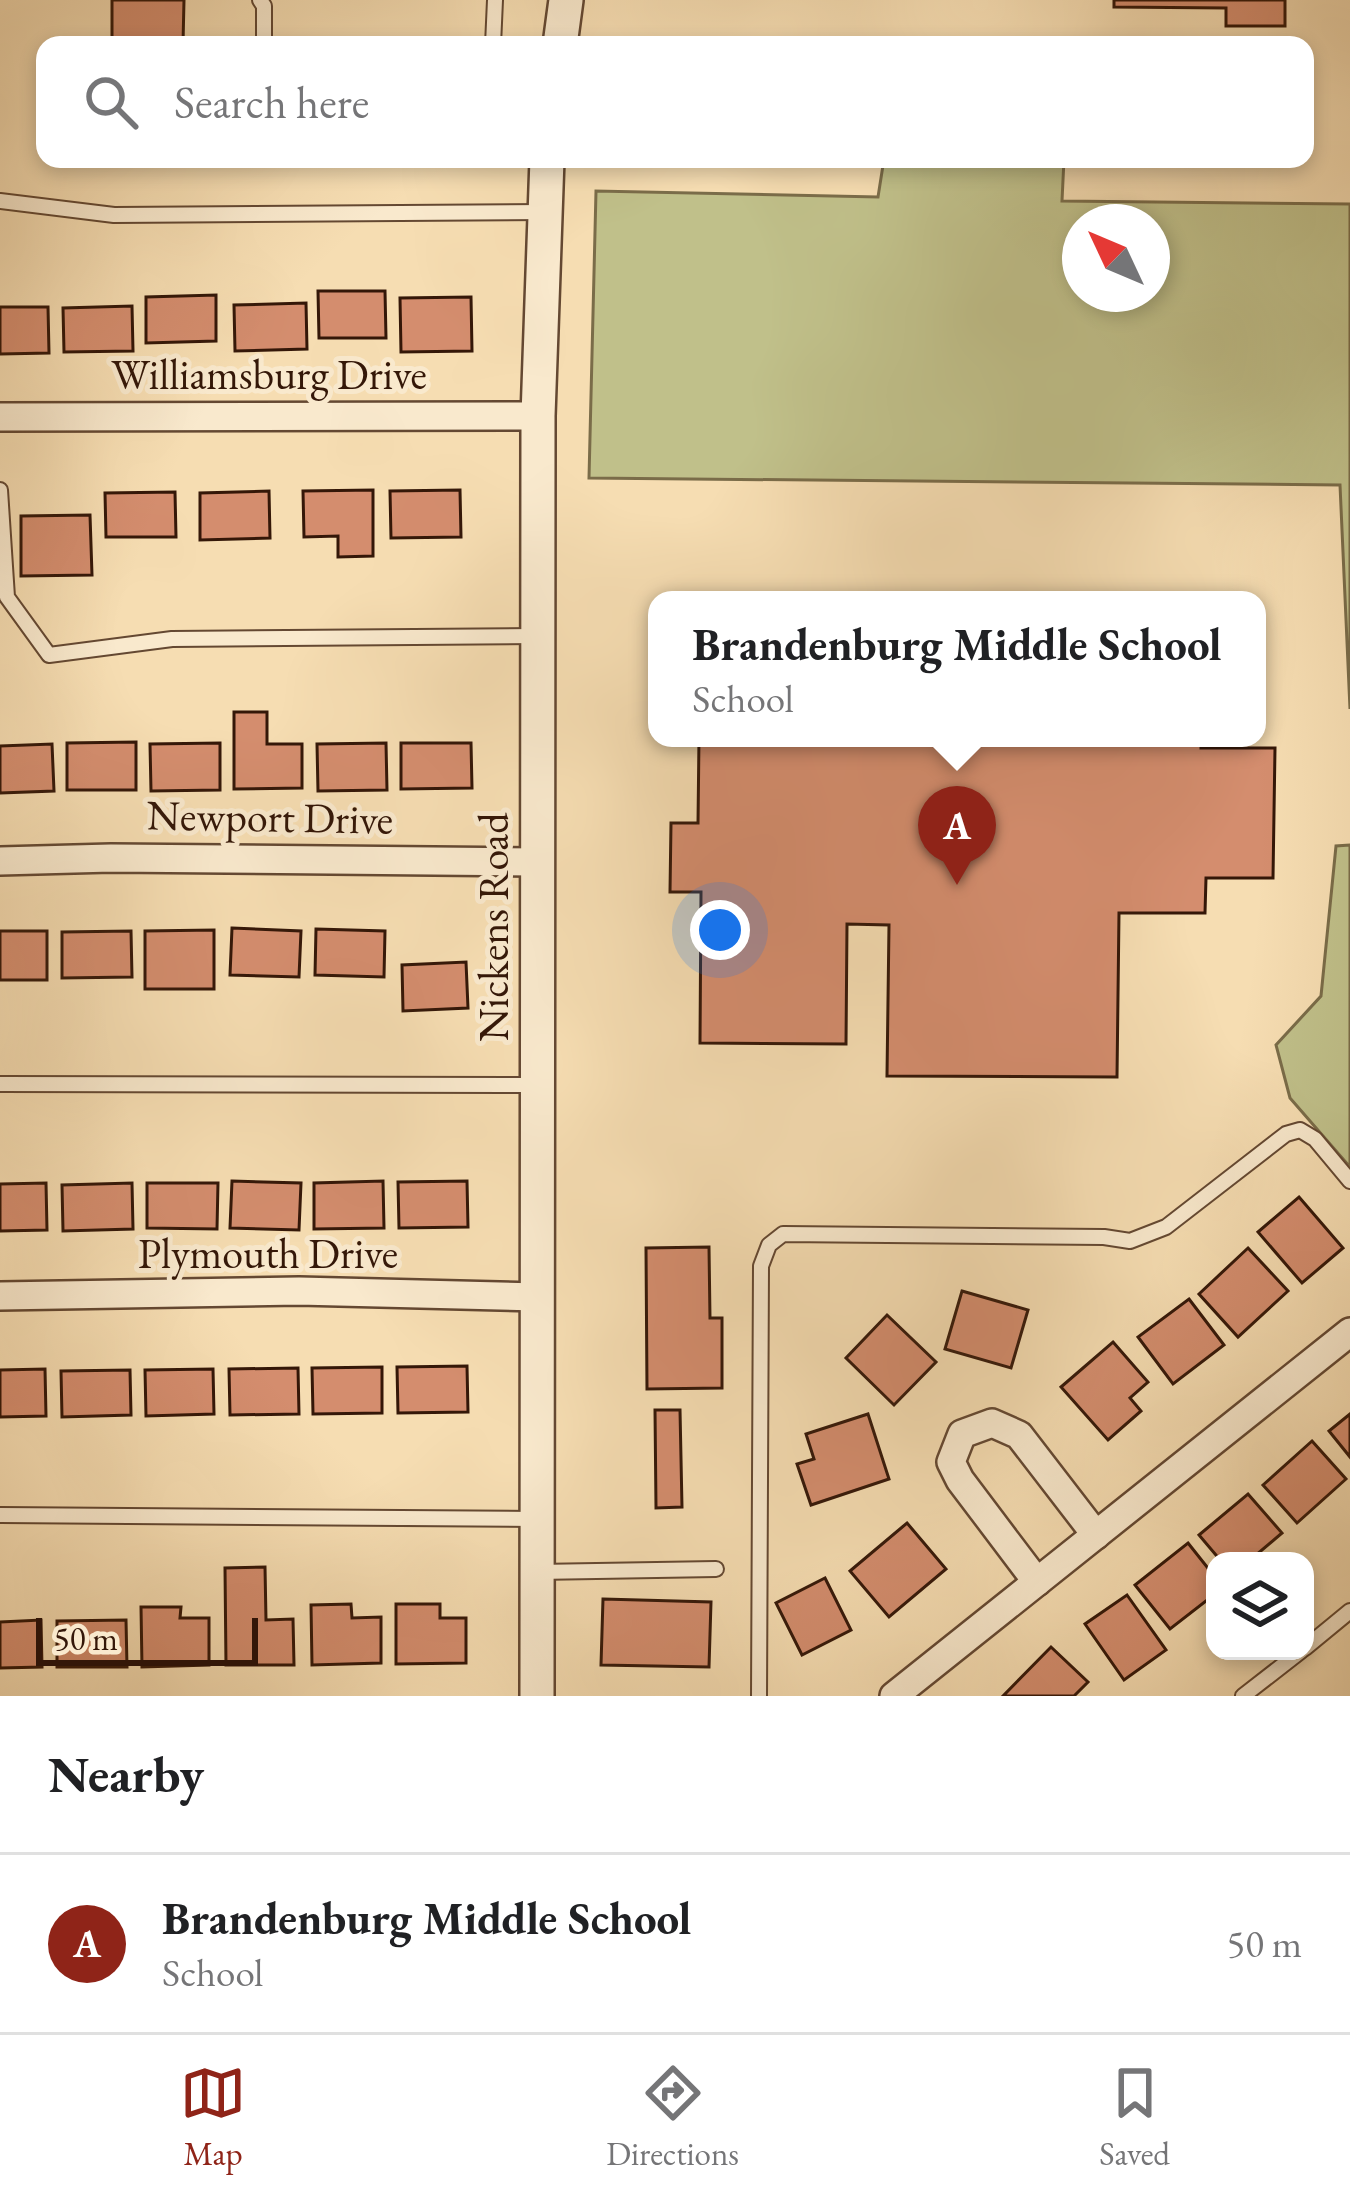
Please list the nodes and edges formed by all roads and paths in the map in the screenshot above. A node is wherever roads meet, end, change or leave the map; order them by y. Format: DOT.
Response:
graph roads {
  1 [pos="260,0"];
  2 [pos="495,0"];
  3 [pos="566,0"];
  4 [pos="264,36"];
  5 [pos="494,36"];
  6 [pos="561,36"];
  7 [pos="547,168"];
  8 [pos="0,202"];
  9 [pos="545,212"];
  10 [pos="538,416"];
  11 [pos="0,417"];
  12 [pos="0,490"];
  13 [pos="538,636"];
  14 [pos="0,862"];
  15 [pos="538,862"];
  16 [pos="0,1084"];
  17 [pos="538,1085"];
  18 [pos="1350,1181"];
  19 [pos="0,1297"];
  20 [pos="537,1297"];
  21 [pos="1350,1332"];
  22 [pos="0,1515"];
  23 [pos="537,1519"];
  24 [pos="1096,1535"];
  25 [pos="716,1569"];
  26 [pos="537,1572"];
  27 [pos="1037,1582"];
  28 [pos="1350,1611"];
  29 [pos="1314,1641"];
  30 [pos="1290,1660"];
  31 [pos="538,1696"];
  32 [pos="759,1696"];
  33 [pos="894,1696"];
  34 [pos="1243,1696"];
  1 -- 4 [label="lane"];
  2 -- 5 [label="lane"];
  3 -- 6 [label="street"];
  7 -- 9 [label="street, Nickens Road"];
  8 -- 9 [label="lane"];
  9 -- 10 [label="street, Nickens Road"];
  10 -- 11 [label="street, Williamsburg Drive"];
  10 -- 13 [label="street, Nickens Road"];
  12 -- 13 [label="lane"];
  13 -- 15 [label="street, Nickens Road"];
  14 -- 15 [label="street, Newport Drive"];
  15 -- 17 [label="street, Nickens Road"];
  16 -- 17 [label="lane"];
  17 -- 20 [label="street, Nickens Road"];
  18 -- 32 [label="lane"];
  19 -- 20 [label="street, Plymouth Drive"];
  20 -- 23 [label="street, Nickens Road"];
  21 -- 24 [label="street"];
  22 -- 23 [label="lane"];
  23 -- 26 [label="street, Nickens Road"];
  24 -- 27 [label="street"];
  24 -- 27 [label="street"];
  25 -- 26 [label="lane"];
  26 -- 31 [label="street, Nickens Road"];
  27 -- 33 [label="street"];
  28 -- 29 [label="lane"];
  30 -- 34 [label="lane"];
}
